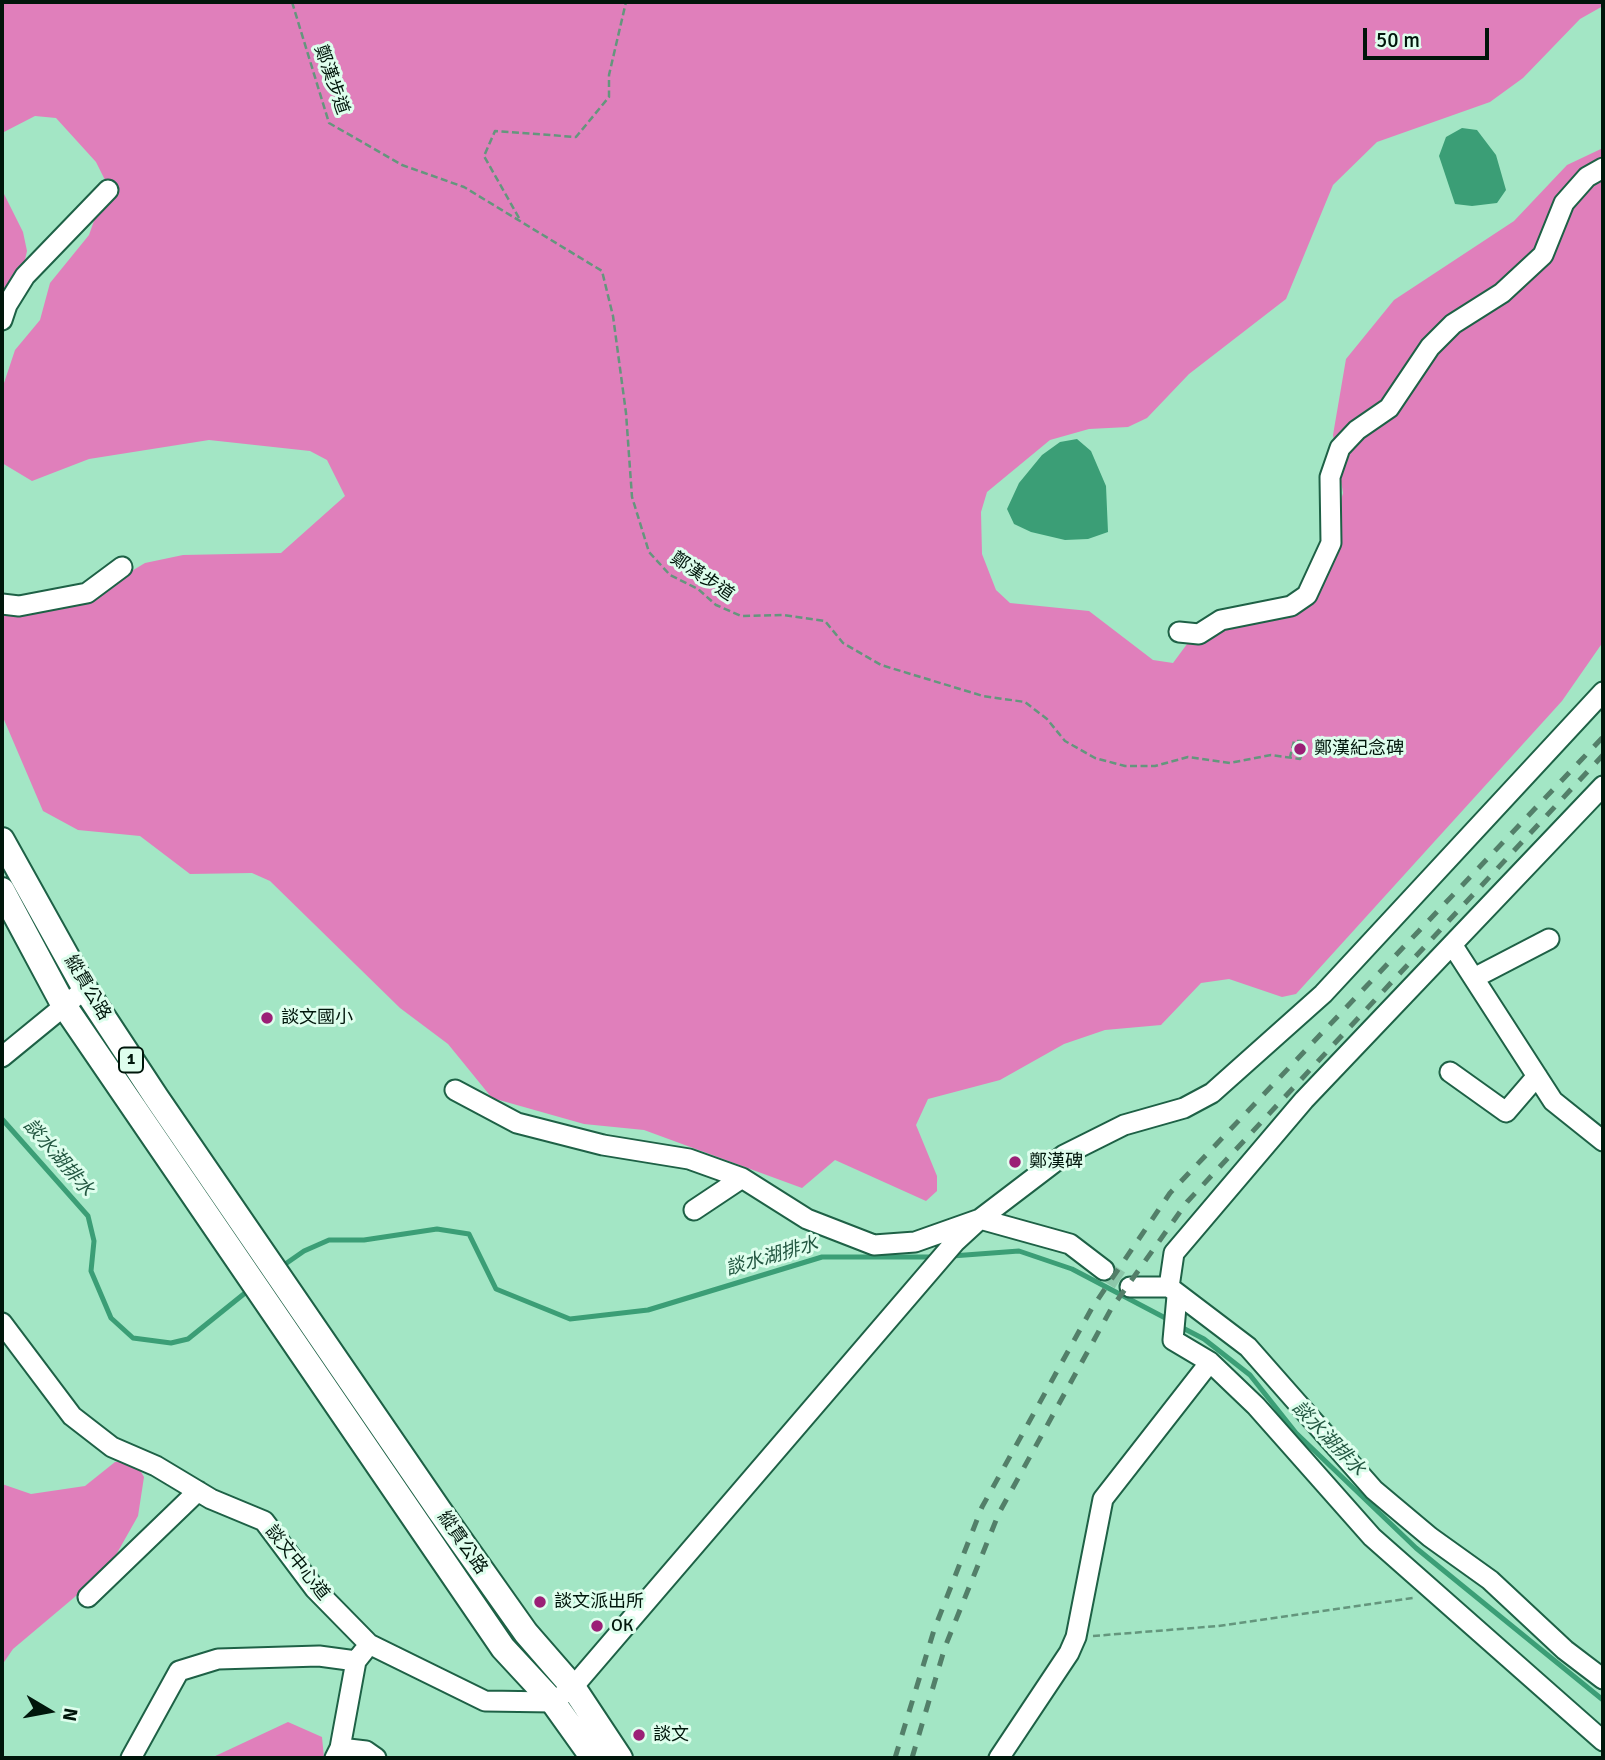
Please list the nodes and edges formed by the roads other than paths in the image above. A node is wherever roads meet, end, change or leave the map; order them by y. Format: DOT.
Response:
graph roads {
  1 [pos="1603,168"];
  2 [pos="108,190"];
  3 [pos="2,320"];
  4 [pos="122,567"];
  5 [pos="2,604"];
  6 [pos="1179,632"];
  7 [pos="1603,692"];
  8 [pos="1603,786"];
  9 [pos="2,840"];
  10 [pos="2,890"];
  11 [pos="1549,939"];
  12 [pos="1453,946"];
  13 [pos="1474,978"];
  14 [pos="85,989"];
  15 [pos="63,1004"];
  16 [pos="4,1055"];
  17 [pos="1450,1072"];
  18 [pos="1537,1076"];
  19 [pos="455,1090"];
  20 [pos="156,1097"];
  21 [pos="137,1113"];
  22 [pos="1603,1141"];
  23 [pos="741,1178"];
  24 [pos="694,1210"];
  25 [pos="980,1219"];
  26 [pos="1104,1270"];
  27 [pos="266,1277"];
  28 [pos="1130,1287"];
  29 [pos="1175,1296"];
  30 [pos="2,1323"];
  31 [pos="1210,1362"];
  32 [pos="198,1492"];
  33 [pos="88,1597"];
  34 [pos="369,1644"];
  35 [pos="356,1661"];
  36 [pos="1603,1679"];
  37 [pos="563,1695"];
  38 [pos="1603,1741"];
  39 [pos="337,1753"];
  40 [pos="131,1758"];
  41 [pos="376,1758"];
  42 [pos="593,1758"];
  43 [pos="620,1758"];
  44 [pos="999,1758"];
  1 -- 6 [label="street"];
  2 -- 3 [label="street"];
  4 -- 5 [label="street"];
  7 -- 25 [label="street"];
  8 -- 12 [label="street"];
  9 -- 14 [label="main road, 縱貫公路 / 1"];
  10 -- 15 [label="main road, 縱貫公路 / 1"];
  11 -- 13 [label="street"];
  12 -- 13 [label="street"];
  12 -- 29 [label="street"];
  13 -- 18 [label="street"];
  14 -- 15 [label="street"];
  14 -- 20 [label="main road, 縱貫公路 / 1"];
  15 -- 16 [label="street"];
  15 -- 21 [label="main road, 縱貫公路 / 1"];
  17 -- 18 [label="street"];
  18 -- 22 [label="street"];
  19 -- 23 [label="street"];
  20 -- 21 [label="main road"];
  20 -- 27 [label="main road, 縱貫公路 / 1"];
  21 -- 27 [label="main road, 縱貫公路 / 1"];
  23 -- 24 [label="street"];
  23 -- 25 [label="street"];
  25 -- 26 [label="street"];
  25 -- 37 [label="street"];
  27 -- 37 [label="main road, 縱貫公路 / 1"];
  28 -- 29 [label="street"];
  29 -- 31 [label="street"];
  29 -- 36 [label="street"];
  30 -- 32 [label="street, 談文中心道"];
  31 -- 38 [label="street"];
  31 -- 44 [label="street"];
  32 -- 33 [label="street"];
  32 -- 34 [label="street, 談文中心道"];
  34 -- 35 [label="street"];
  34 -- 37 [label="street, 談文中心道"];
  35 -- 39 [label="street"];
  35 -- 40 [label="street"];
  37 -- 42 [label="main road, 縱貫公路 / 1"];
  37 -- 43 [label="main road, 縱貫公路 / 1"];
  39 -- 41 [label="street"];
}
